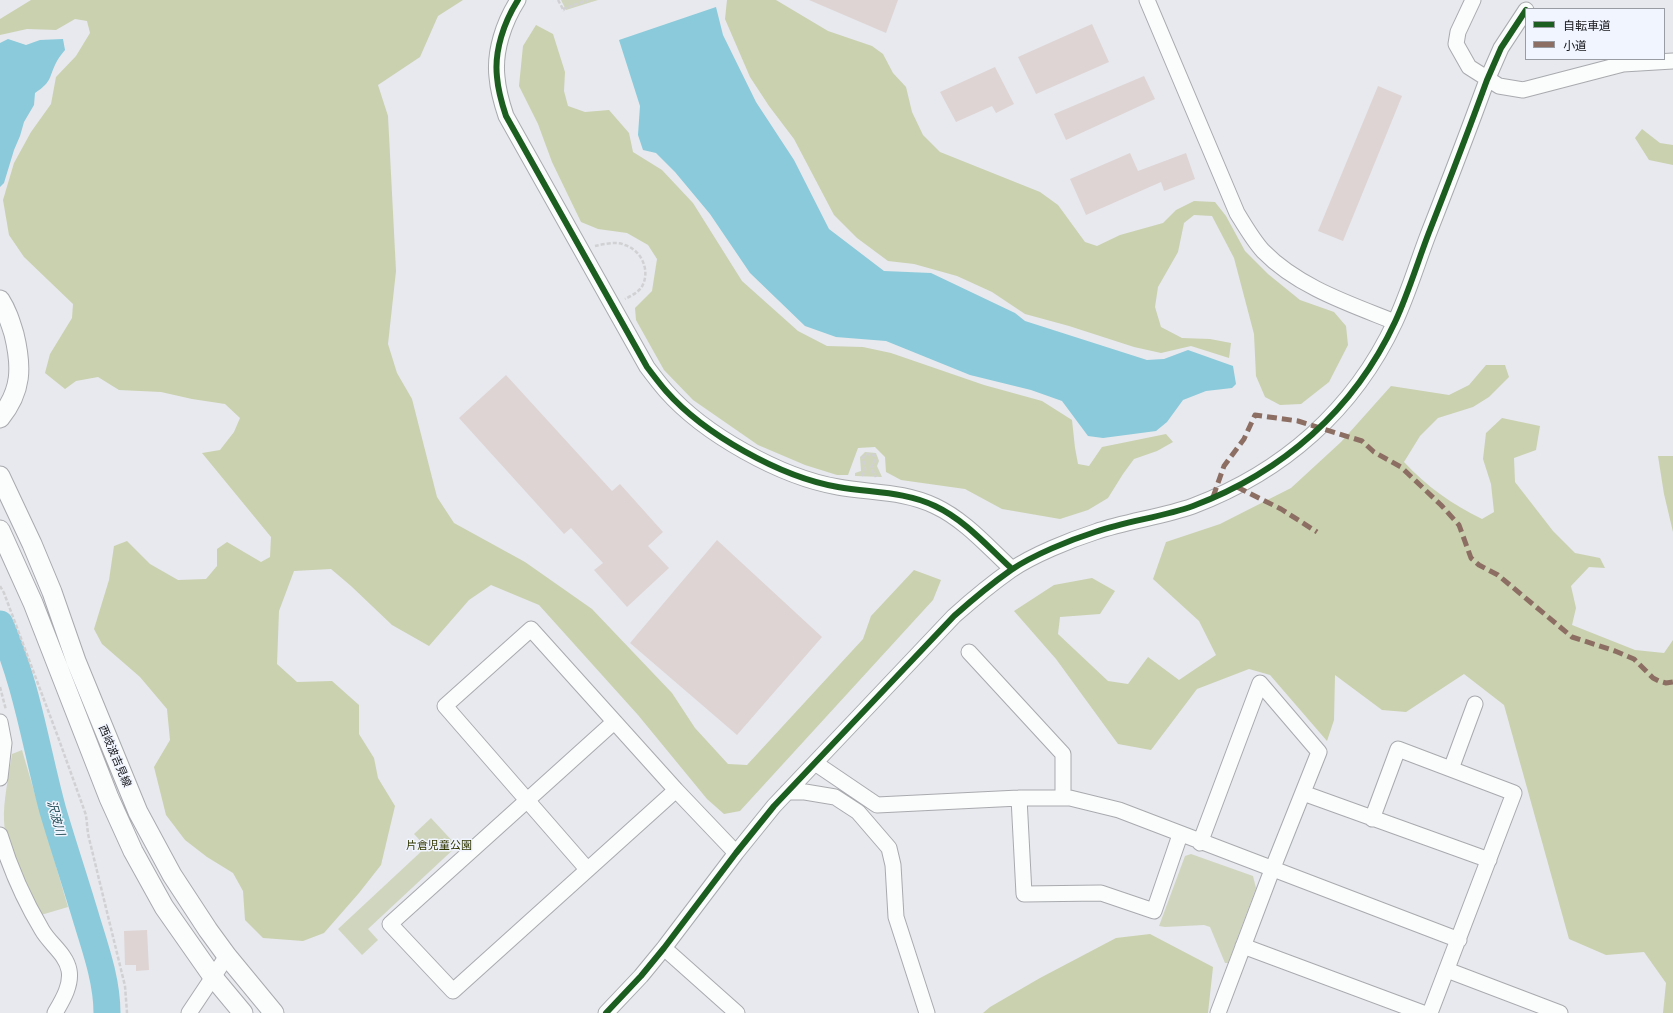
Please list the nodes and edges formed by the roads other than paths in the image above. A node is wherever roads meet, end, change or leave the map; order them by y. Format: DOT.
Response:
graph roads {
  1 [pos="518,0"];
  2 [pos="1147,0"];
  3 [pos="1473,0"];
  4 [pos="1535,0"];
  5 [pos="1529,8"];
  6 [pos="1525,13"];
  7 [pos="1673,61"];
  8 [pos="1487,80"];
  9 [pos="0,300"];
  10 [pos="0,320"];
  11 [pos="1395,322"];
  12 [pos="17,346"];
  13 [pos="0,418"];
  14 [pos="0,476"];
  15 [pos="0,530"];
  16 [pos="1012,569"];
  17 [pos="969,652"];
  18 [pos="1475,704"];
  19 [pos="614,722"];
  20 [pos="0,723"];
  21 [pos="815,763"];
  22 [pos="1451,769"];
  23 [pos="0,778"];
  24 [pos="676,790"];
  25 [pos="787,792"];
  26 [pos="1303,793"];
  27 [pos="1019,798"];
  28 [pos="1062,798"];
  29 [pos="527,801"];
  30 [pos="1372,819"];
  31 [pos="0,835"];
  32 [pos="1180,835"];
  33 [pos="1200,843"];
  34 [pos="736,853"];
  35 [pos="1489,860"];
  36 [pos="587,869"];
  37 [pos="1272,870"];
  38 [pos="1458,940"];
  39 [pos="1243,946"];
  40 [pos="664,948"];
  41 [pos="227,956"];
  42 [pos="1447,970"];
  43 [pos="213,977"];
  44 [pos="55,1013"];
  45 [pos="189,1013"];
  46 [pos="243,1013"];
  47 [pos="274,1013"];
  48 [pos="606,1013"];
  49 [pos="737,1013"];
  50 [pos="927,1013"];
  51 [pos="1218,1013"];
  52 [pos="1423,1013"];
  53 [pos="1430,1013"];
  54 [pos="1560,1013"];
  1 -- 16 [label="street"];
  2 -- 11 [label="street"];
  3 -- 8 [label="street"];
  4 -- 5 [label="street"];
  6 -- 8 [label="street"];
  7 -- 8 [label="street"];
  8 -- 11 [label="street"];
  9 -- 12 [label="main road"];
  10 -- 12 [label="main road"];
  11 -- 16 [label="street"];
  12 -- 13 [label="main road"];
  14 -- 41 [label="main road, 西岐波吉見線"];
  15 -- 43 [label="main road, 西岐波吉見線"];
  16 -- 21 [label="street"];
  17 -- 28 [label="street"];
  18 -- 22 [label="street"];
  19 -- 24 [label="street"];
  19 -- 29 [label="street"];
  19 -- 29 [label="street"];
  20 -- 23 [label="street"];
  21 -- 25 [label="street"];
  21 -- 27 [label="street"];
  22 -- 30 [label="street"];
  22 -- 35 [label="street"];
  24 -- 34 [label="street"];
  24 -- 36 [label="street"];
  25 -- 34 [label="street"];
  25 -- 50 [label="street"];
  26 -- 30 [label="street"];
  26 -- 33 [label="street"];
  26 -- 37 [label="street"];
  27 -- 28 [label="street"];
  27 -- 32 [label="street"];
  28 -- 32 [label="street"];
  29 -- 36 [label="street"];
  29 -- 36 [label="street"];
  30 -- 35 [label="street"];
  31 -- 44 [label="street"];
  32 -- 33 [label="street"];
  33 -- 37 [label="street"];
  34 -- 40 [label="street"];
  35 -- 38 [label="street"];
  37 -- 38 [label="street"];
  37 -- 39 [label="street"];
  38 -- 42 [label="street"];
  39 -- 51 [label="street"];
  39 -- 52 [label="street"];
  40 -- 48 [label="street"];
  40 -- 49 [label="street"];
  41 -- 43 [label="street"];
  41 -- 47 [label="main road, 西岐波吉見線"];
  42 -- 53 [label="street"];
  42 -- 54 [label="street"];
  43 -- 45 [label="street"];
  43 -- 46 [label="main road, 西岐波吉見線"];
}
